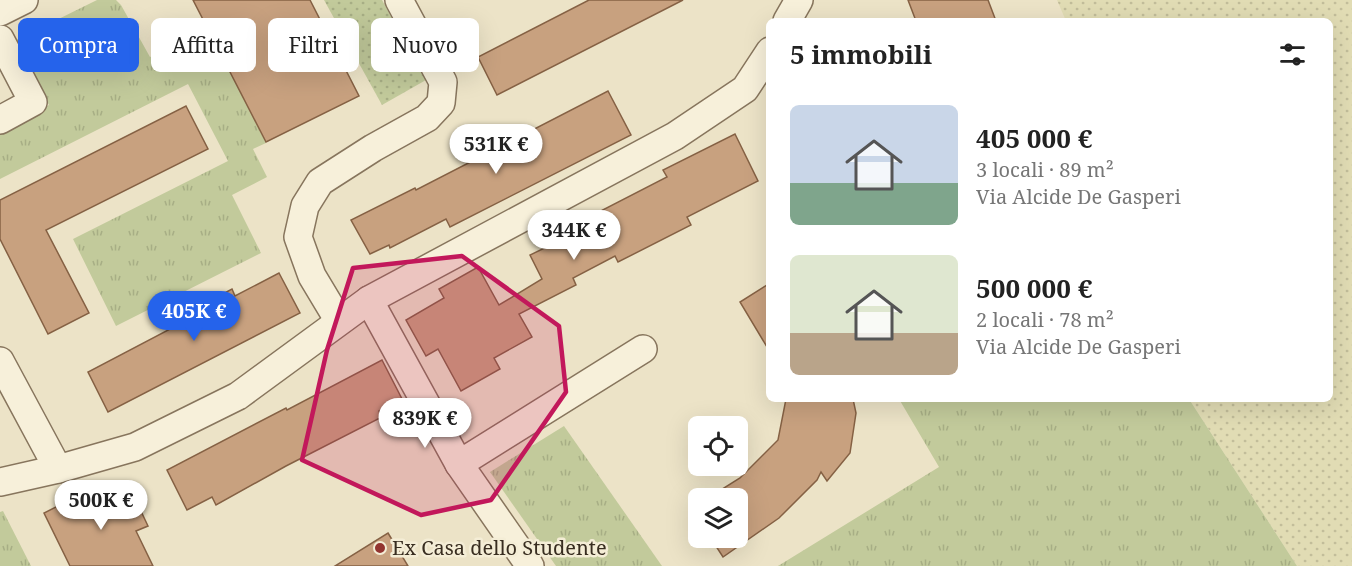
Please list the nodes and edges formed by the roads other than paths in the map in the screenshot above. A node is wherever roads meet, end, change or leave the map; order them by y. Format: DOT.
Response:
graph roads {
  1 [pos="24,0"];
  2 [pos="399,0"];
  3 [pos="799,0"];
  4 [pos="0,12"];
  5 [pos="789,18"];
  6 [pos="0,39"];
  7 [pos="766,57"];
  8 [pos="0,120"];
  9 [pos="369,300"];
  10 [pos="339,321"];
  11 [pos="643,349"];
  12 [pos="0,361"];
  13 [pos="459,464"];
  14 [pos="58,469"];
  15 [pos="0,482"];
  16 [pos="530,566"];
  1 -- 4 [label="street"];
  2 -- 10 [label="street"];
  3 -- 5 [label="street"];
  6 -- 8 [label="street"];
  7 -- 9 [label="street"];
  9 -- 10 [label="street"];
  9 -- 13 [label="street"];
  10 -- 14 [label="street"];
  11 -- 13 [label="street"];
  12 -- 14 [label="street"];
  13 -- 16 [label="street"];
  14 -- 15 [label="street"];
}
